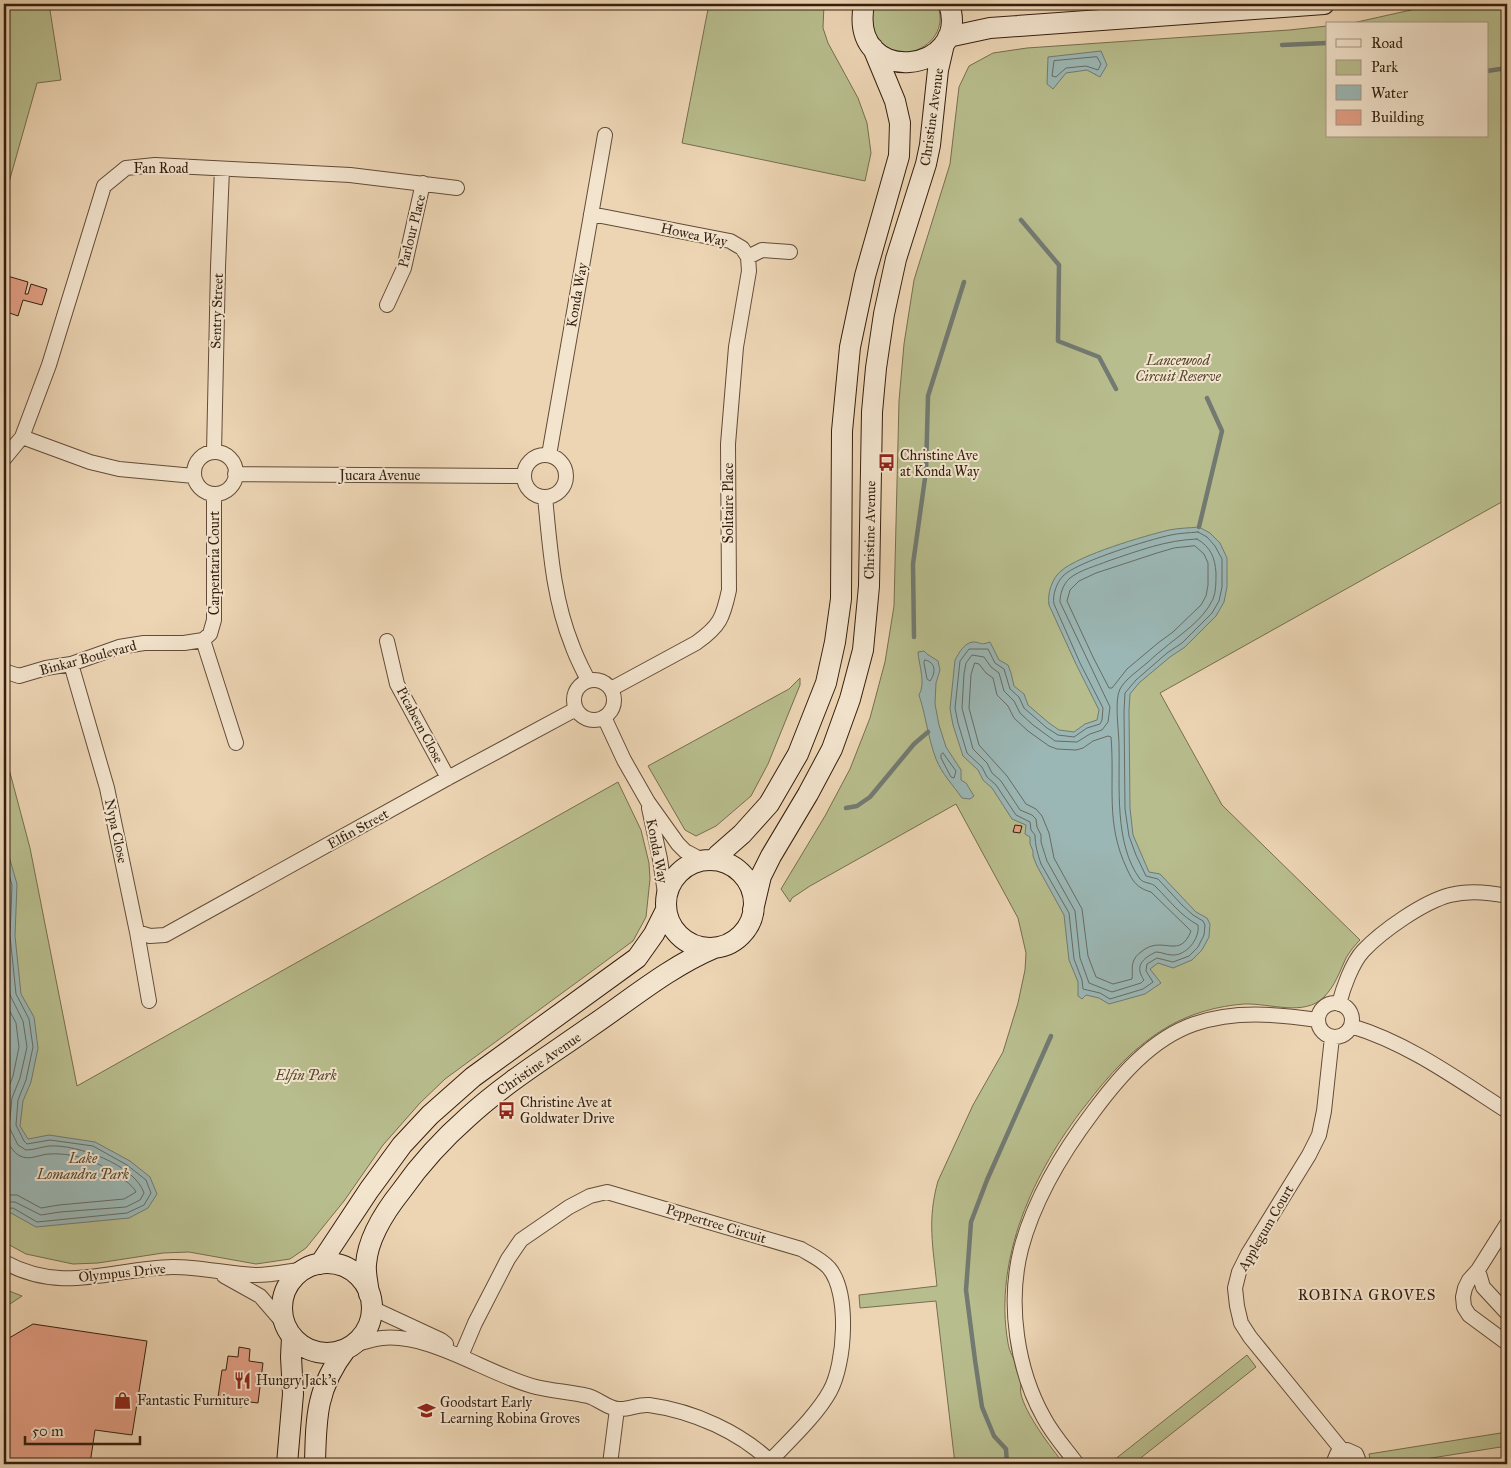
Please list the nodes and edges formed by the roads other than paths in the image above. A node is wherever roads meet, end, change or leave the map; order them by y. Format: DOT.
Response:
graph roads {
  1 [pos="864,4"];
  2 [pos="949,4"];
  3 [pos="1324,4"];
  4 [pos="946,40"];
  5 [pos="873,48"];
  6 [pos="604,135"];
  7 [pos="222,169"];
  8 [pos="423,183"];
  9 [pos="457,188"];
  10 [pos="591,214"];
  11 [pos="790,252"];
  12 [pos="748,257"];
  13 [pos="387,305"];
  14 [pos="22,437"];
  15 [pos="214,452"];
  16 [pos="549,456"];
  17 [pos="4,459"];
  18 [pos="235,474"];
  19 [pos="194,476"];
  20 [pos="524,476"];
  21 [pos="214,494"];
  22 [pos="544,497"];
  23 [pos="203,640"];
  24 [pos="387,641"];
  25 [pos="71,664"];
  26 [pos="4,672"];
  27 [pos="588,680"];
  28 [pos="611,689"];
  29 [pos="576,709"];
  30 [pos="604,717"];
  31 [pos="236,743"];
  32 [pos="448,778"];
  33 [pos="648,802"];
  34 [pos="709,860"];
  35 [pos="1507,896"];
  36 [pos="666,905"];
  37 [pos="753,910"];
  38 [pos="138,932"];
  39 [pos="714,948"];
  40 [pos="149,1001"];
  41 [pos="1339,1004"];
  42 [pos="1318,1020"];
  43 [pos="1351,1026"];
  44 [pos="1332,1037"];
  45 [pos="1507,1111"];
  46 [pos="1507,1224"];
  47 [pos="4,1262"];
  48 [pos="313,1266"];
  49 [pos="212,1270"];
  50 [pos="1478,1270"];
  51 [pos="370,1301"];
  52 [pos="1507,1313"];
  53 [pos="289,1332"];
  54 [pos="1507,1343"];
  55 [pos="349,1347"];
  56 [pos="461,1356"];
  57 [pos="617,1409"];
  58 [pos="1342,1450"];
  59 [pos="771,1463"];
  60 [pos="287,1464"];
  61 [pos="315,1464"];
  62 [pos="610,1464"];
  63 [pos="1077,1464"];
  64 [pos="1333,1464"];
  65 [pos="1360,1464"];
  1 -- 5 [label="main road, Christine Avenue"];
  2 -- 4 [label="main road, Christine Avenue"];
  3 -- 4 [label="main road"];
  4 -- 5 [label="main road"];
  4 -- 37 [label="main road, Christine Avenue"];
  5 -- 34 [label="main road, Christine Avenue"];
  6 -- 10 [label="street, Konda Way"];
  7 -- 8 [label="street, Fan Road"];
  7 -- 14 [label="street, Fan Road"];
  7 -- 15 [label="street, Sentry Street"];
  8 -- 9 [label="street, Fan Road"];
  8 -- 13 [label="street, Parlour Place"];
  10 -- 12 [label="street, Howea Way"];
  10 -- 16 [label="street, Konda Way"];
  11 -- 12 [label="street"];
  12 -- 28 [label="street, Solitaire Place"];
  14 -- 17 [label="street"];
  14 -- 19 [label="street"];
  15 -- 18 [label="street"];
  15 -- 19 [label="street"];
  16 -- 20 [label="street"];
  16 -- 22 [label="street"];
  18 -- 20 [label="street, Jucara Avenue"];
  18 -- 21 [label="street"];
  19 -- 21 [label="street"];
  20 -- 22 [label="street"];
  21 -- 23 [label="street, Carpentaria Court"];
  22 -- 27 [label="street"];
  23 -- 25 [label="street, Binkar Boulevard"];
  23 -- 31 [label="street"];
  24 -- 32 [label="street, Picabeen Close"];
  25 -- 26 [label="street, Binkar Boulevard"];
  25 -- 38 [label="street, Nypa Close"];
  27 -- 28 [label="street"];
  27 -- 29 [label="street"];
  28 -- 30 [label="street"];
  29 -- 30 [label="street"];
  29 -- 32 [label="street, Elfin Street"];
  30 -- 33 [label="street, Konda Way"];
  32 -- 38 [label="street, Elfin Street"];
  33 -- 34 [label="street, Konda Way"];
  33 -- 36 [label="street, Konda Way"];
  34 -- 36 [label="main road"];
  34 -- 37 [label="main road"];
  35 -- 41 [label="street"];
  36 -- 39 [label="main road"];
  36 -- 48 [label="main road, Christine Avenue"];
  37 -- 39 [label="main road"];
  38 -- 40 [label="street, Nypa Close"];
  39 -- 51 [label="main road, Christine Avenue"];
  41 -- 42 [label="street"];
  41 -- 43 [label="street"];
  42 -- 44 [label="street"];
  42 -- 63 [label="street"];
  43 -- 44 [label="street"];
  43 -- 45 [label="street"];
  44 -- 58 [label="street, Applegum Court"];
  46 -- 50 [label="street"];
  47 -- 49 [label="street, Olympus Drive"];
  48 -- 49 [label="street, Olympus Drive"];
  48 -- 51 [label="main road"];
  48 -- 53 [label="main road"];
  49 -- 53 [label="street, Olympus Drive"];
  50 -- 52 [label="street"];
  50 -- 54 [label="street"];
  51 -- 55 [label="main road"];
  51 -- 56 [label="street"];
  53 -- 55 [label="main road"];
  53 -- 60 [label="main road"];
  55 -- 56 [label="street"];
  55 -- 61 [label="main road"];
  56 -- 57 [label="street"];
  56 -- 59 [label="street, Peppertree Circuit"];
  57 -- 59 [label="street"];
  57 -- 62 [label="street"];
  58 -- 64 [label="street"];
  58 -- 65 [label="street, Applegum Court"];
}
